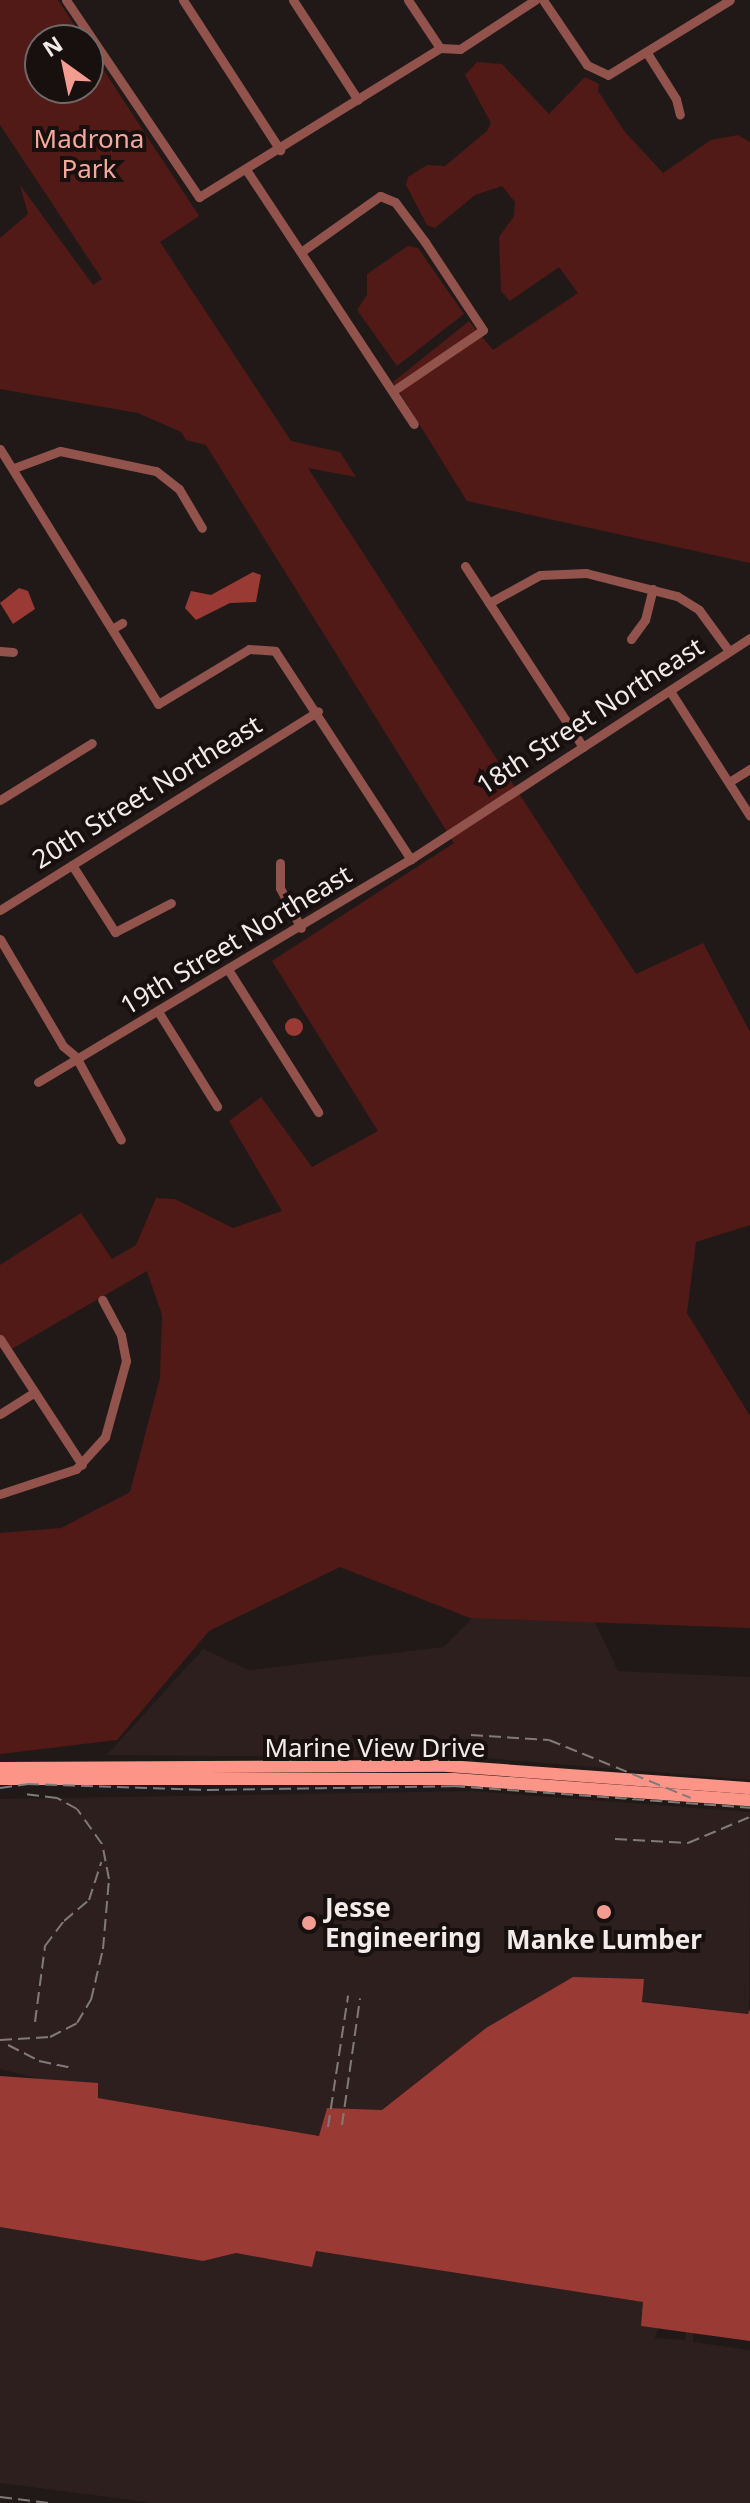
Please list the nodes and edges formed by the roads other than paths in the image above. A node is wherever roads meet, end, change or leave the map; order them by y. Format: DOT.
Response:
graph roads {
  1 [pos="66,0"];
  2 [pos="183,0"];
  3 [pos="293,0"];
  4 [pos="408,0"];
  5 [pos="535,0"];
  6 [pos="543,0"];
  7 [pos="723,2"];
  8 [pos="440,48"];
  9 [pos="647,53"];
  10 [pos="358,100"];
  11 [pos="680,115"];
  12 [pos="280,150"];
  13 [pos="247,171"];
  14 [pos="301,252"];
  15 [pos="393,391"];
  16 [pos="414,424"];
  17 [pos="0,449"];
  18 [pos="14,468"];
  19 [pos="202,528"];
  20 [pos="75,545"];
  21 [pos="65,550"];
  22 [pos="465,566"];
  23 [pos="653,589"];
  24 [pos="489,603"];
  25 [pos="122,623"];
  26 [pos="112,629"];
  27 [pos="750,638"];
  28 [pos="631,639"];
  29 [pos="0,651"];
  30 [pos="729,651"];
  31 [pos="13,652"];
  32 [pos="670,691"];
  33 [pos="318,711"];
  34 [pos="92,743"];
  35 [pos="583,747"];
  36 [pos="750,769"];
  37 [pos="729,782"];
  38 [pos="0,800"];
  39 [pos="750,816"];
  40 [pos="455,832"];
  41 [pos="411,860"];
  42 [pos="280,863"];
  43 [pos="72,865"];
  44 [pos="171,903"];
  45 [pos="0,910"];
  46 [pos="301,928"];
  47 [pos="0,939"];
  48 [pos="229,971"];
  49 [pos="159,1013"];
  50 [pos="76,1057"];
  51 [pos="38,1082"];
  52 [pos="217,1106"];
  53 [pos="318,1112"];
  54 [pos="121,1140"];
  55 [pos="102,1300"];
  56 [pos="0,1339"];
  57 [pos="35,1392"];
  58 [pos="0,1414"];
  59 [pos="82,1465"];
  60 [pos="0,1494"];
  61 [pos="0,1768"];
  62 [pos="0,1779"];
  63 [pos="750,1788"];
  64 [pos="750,1800"];
  1 -- 13 [label="street"];
  2 -- 12 [label="street"];
  3 -- 10 [label="street"];
  4 -- 8 [label="street"];
  5 -- 8 [label="street"];
  6 -- 9 [label="street"];
  7 -- 9 [label="street"];
  8 -- 10 [label="street"];
  9 -- 11 [label="street"];
  10 -- 12 [label="street"];
  12 -- 13 [label="street"];
  13 -- 14 [label="street"];
  14 -- 15 [label="street"];
  14 -- 15 [label="street"];
  15 -- 16 [label="street"];
  17 -- 18 [label="street"];
  18 -- 19 [label="street"];
  18 -- 21 [label="street"];
  20 -- 21 [label="street"];
  21 -- 26 [label="street"];
  22 -- 24 [label="street"];
  23 -- 24 [label="street"];
  23 -- 28 [label="street"];
  23 -- 30 [label="street"];
  24 -- 35 [label="street"];
  25 -- 26 [label="street"];
  26 -- 33 [label="street"];
  27 -- 30 [label="street, 18th Street Northeast"];
  29 -- 31 [label="street"];
  30 -- 32 [label="street, 18th Street Northeast"];
  32 -- 35 [label="street, 18th Street Northeast"];
  32 -- 37 [label="street"];
  33 -- 41 [label="street"];
  33 -- 43 [label="street, 20th Street Northeast"];
  34 -- 38 [label="street"];
  35 -- 40 [label="street, 18th Street Northeast"];
  36 -- 37 [label="street"];
  37 -- 39 [label="street"];
  40 -- 41 [label="street, 19th Street Northeast"];
  41 -- 46 [label="street, 19th Street Northeast"];
  42 -- 46 [label="street"];
  43 -- 44 [label="street"];
  43 -- 45 [label="street, 20th Street Northeast"];
  46 -- 48 [label="street, 19th Street Northeast"];
  47 -- 50 [label="street"];
  48 -- 49 [label="street, 19th Street Northeast"];
  48 -- 53 [label="street"];
  49 -- 50 [label="street, 19th Street Northeast"];
  49 -- 52 [label="street"];
  50 -- 51 [label="street, 19th Street Northeast"];
  50 -- 54 [label="street"];
  55 -- 59 [label="street"];
  56 -- 57 [label="street"];
  57 -- 58 [label="street"];
  57 -- 59 [label="street"];
  59 -- 60 [label="street"];
  61 -- 63 [label="main road, Marine View Drive"];
  62 -- 64 [label="main road, Marine View Drive"];
}
